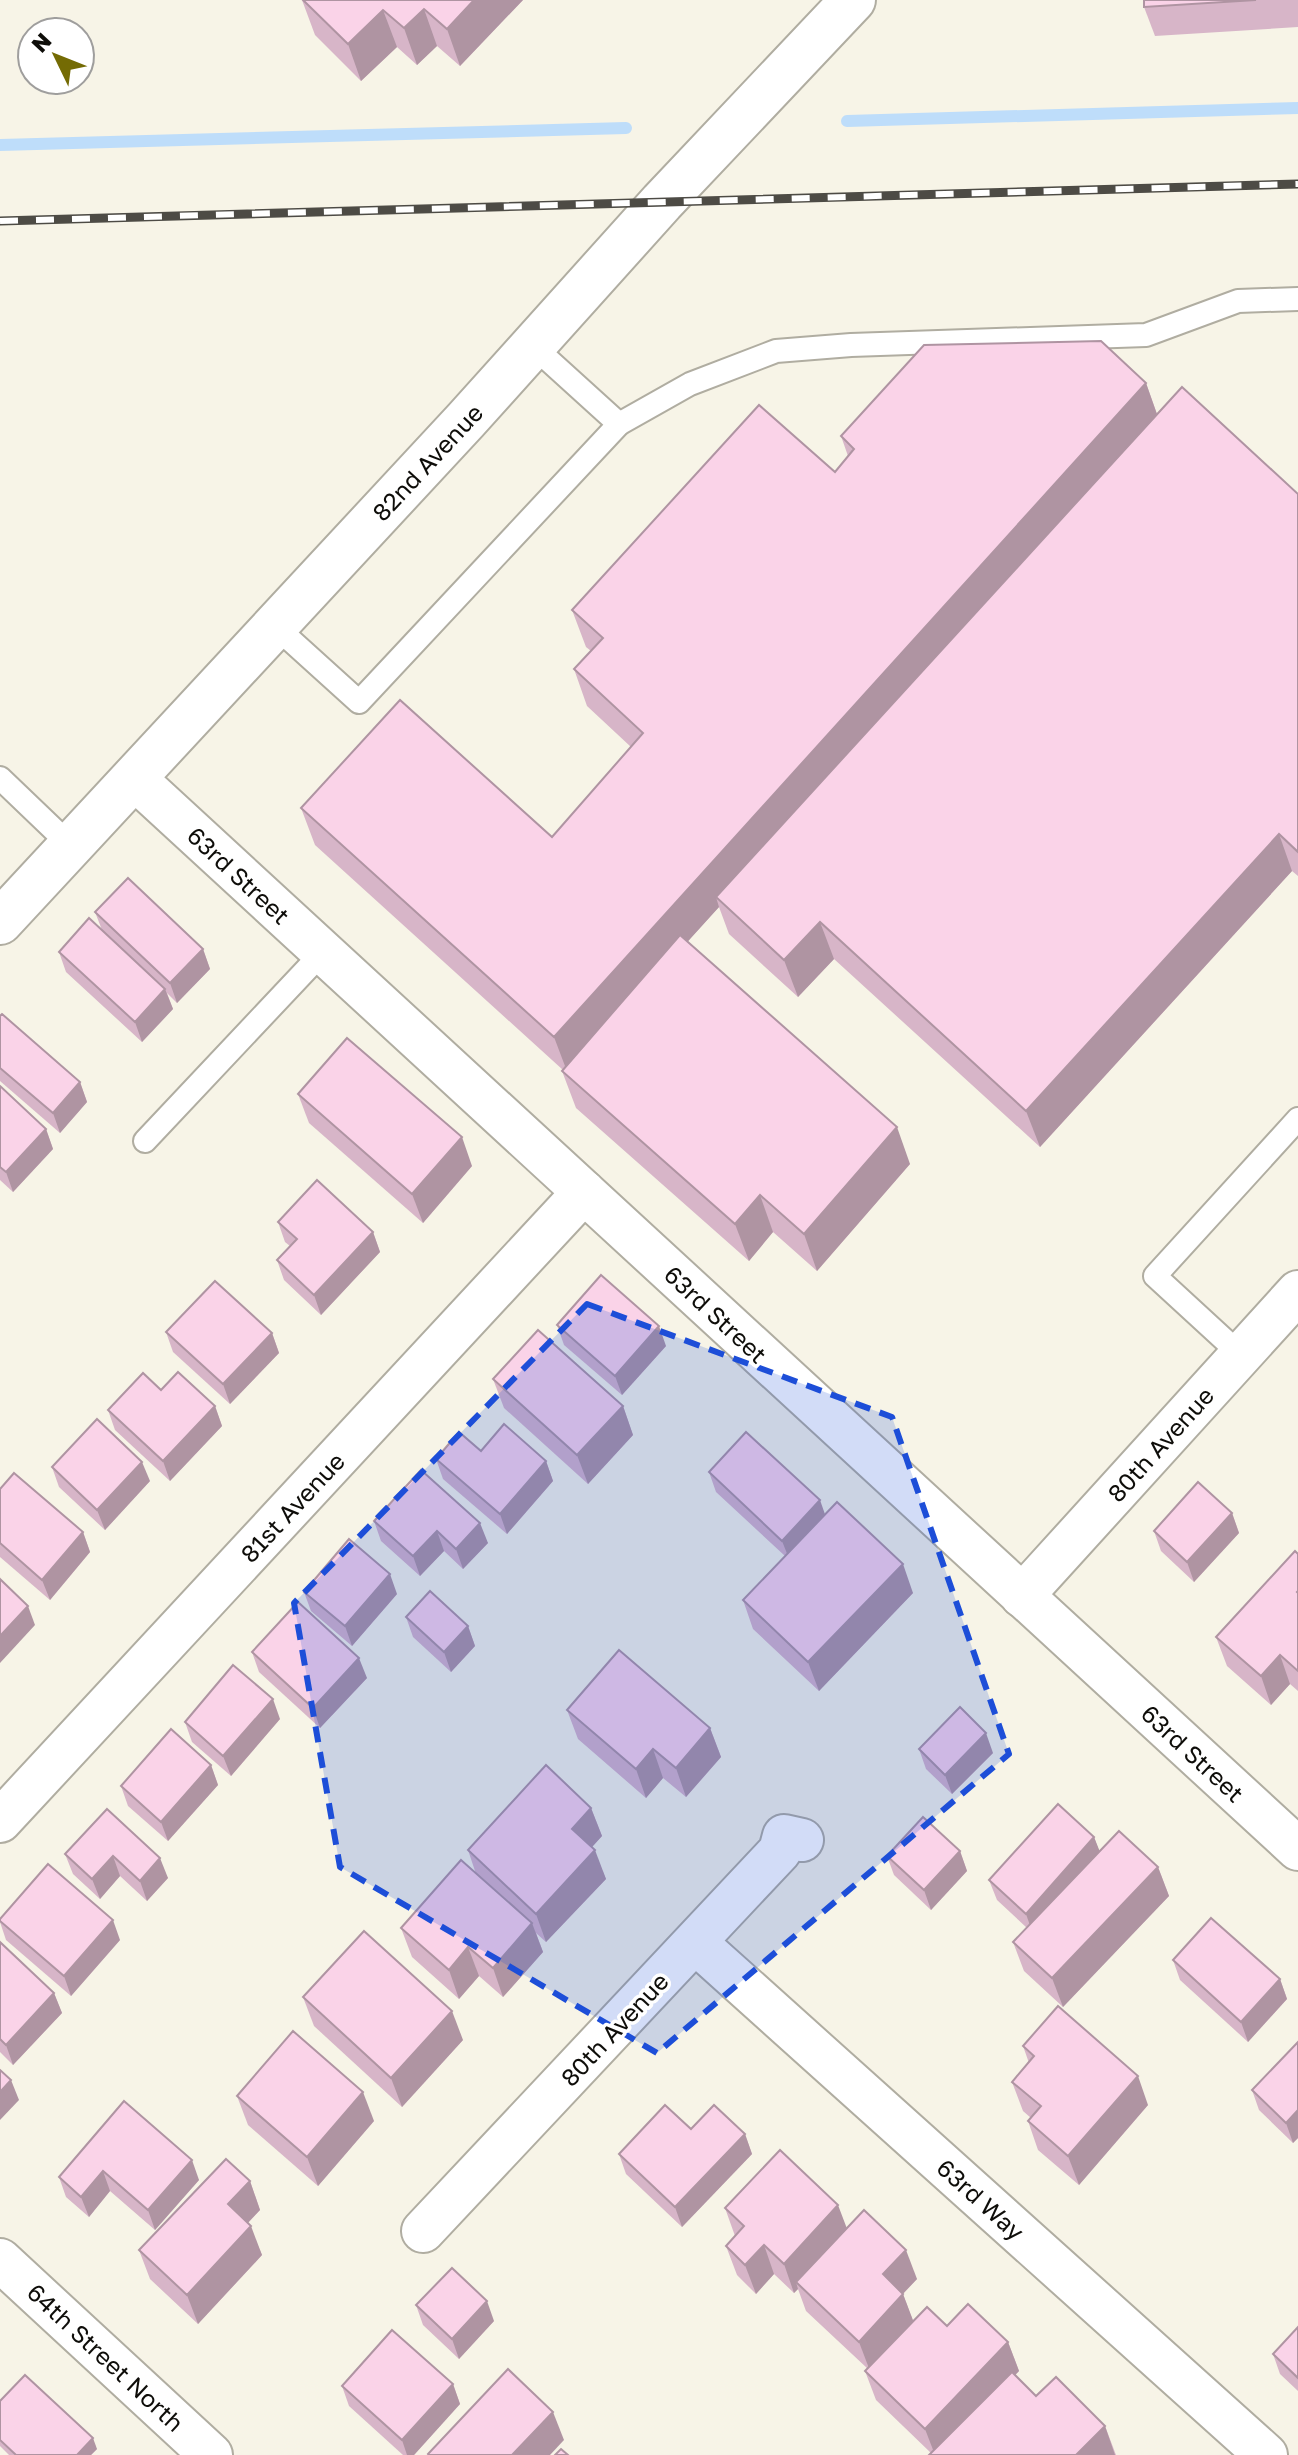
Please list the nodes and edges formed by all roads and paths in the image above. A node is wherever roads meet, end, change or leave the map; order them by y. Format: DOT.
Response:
graph roads {
  1 [pos="853,0"];
  2 [pos="1298,299"];
  3 [pos="533,346"];
  4 [pos="619,424"];
  5 [pos="275,626"];
  6 [pos="0,778"];
  7 [pos="134,778"];
  8 [pos="71,846"];
  9 [pos="0,922"];
  10 [pos="323,952"];
  11 [pos="1298,1119"];
  12 [pos="145,1141"];
  13 [pos="584,1192"];
  14 [pos="1298,1292"];
  15 [pos="1241,1355"];
  16 [pos="1022,1596"];
  17 [pos="0,1821"];
  18 [pos="802,1840"];
  19 [pos="1298,1849"];
  20 [pos="696,1943"];
  21 [pos="423,2231"];
  22 [pos="0,2260"];
  23 [pos="210,2455"];
  24 [pos="1266,2455"];
  1 -- 3 [label="street, 82nd Avenue"];
  2 -- 4 [label="lane"];
  3 -- 4 [label="lane"];
  3 -- 5 [label="street, 82nd Avenue"];
  4 -- 5 [label="lane"];
  5 -- 7 [label="street, 82nd Avenue"];
  6 -- 8 [label="lane"];
  7 -- 8 [label="street, 82nd Avenue"];
  7 -- 10 [label="street, 63rd Street"];
  8 -- 9 [label="street, 82nd Avenue"];
  10 -- 12 [label="lane"];
  10 -- 13 [label="street, 63rd Street"];
  11 -- 15 [label="lane"];
  13 -- 16 [label="street, 63rd Street"];
  13 -- 17 [label="street, 81st Avenue"];
  14 -- 15 [label="street, 80th Avenue"];
  15 -- 16 [label="street, 80th Avenue"];
  16 -- 19 [label="street, 63rd Street"];
  18 -- 20 [label="street, 80th Avenue"];
  20 -- 21 [label="street, 80th Avenue"];
  20 -- 24 [label="street, 63rd Way"];
  22 -- 23 [label="street, 64th Street North"];
}
